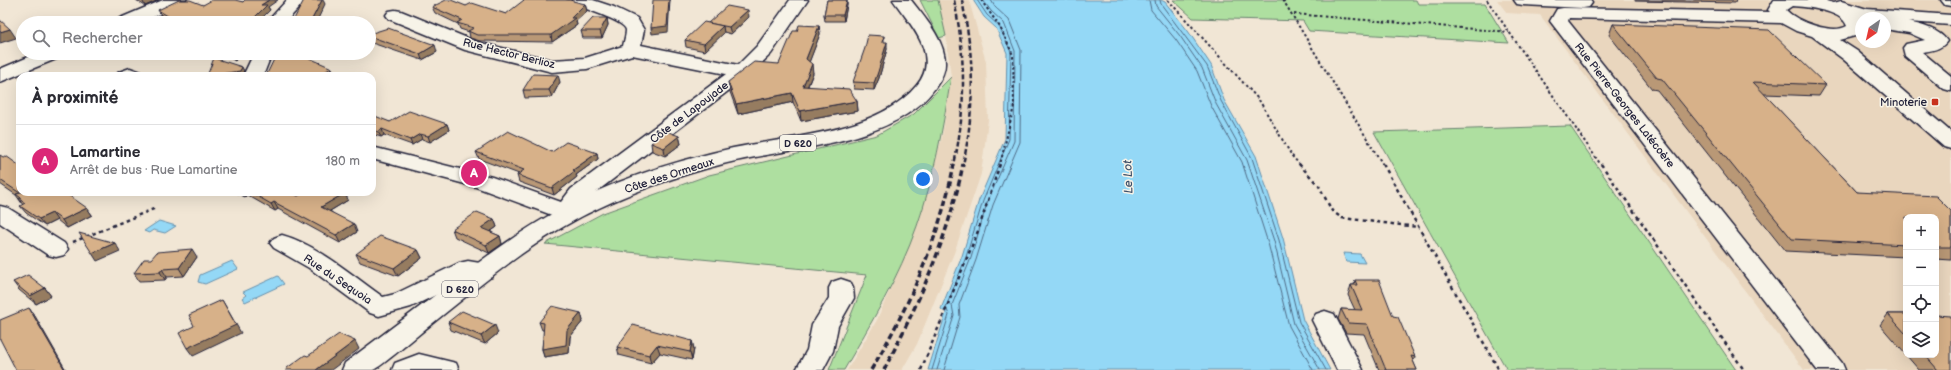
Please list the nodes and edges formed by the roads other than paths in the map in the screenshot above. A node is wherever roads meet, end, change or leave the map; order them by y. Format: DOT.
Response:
graph roads {
  1 [pos="178,0"];
  2 [pos="297,0"];
  3 [pos="577,0"];
  4 [pos="799,0"];
  5 [pos="902,0"];
  6 [pos="1746,0"];
  7 [pos="1817,1"];
  8 [pos="1521,2"];
  9 [pos="1789,6"];
  10 [pos="395,15"];
  11 [pos="1562,15"];
  12 [pos="140,16"];
  13 [pos="282,16"];
  14 [pos="1951,20"];
  15 [pos="1855,23"];
  16 [pos="1891,23"];
  17 [pos="1855,25"];
  18 [pos="1891,25"];
  19 [pos="1891,27"];
  20 [pos="1913,28"];
  21 [pos="1818,32"];
  22 [pos="1855,32"];
  23 [pos="1947,38"];
  24 [pos="1855,44"];
  25 [pos="1858,48"];
  26 [pos="631,49"];
  27 [pos="38,60"];
  28 [pos="260,60"];
  29 [pos="742,71"];
  30 [pos="255,72"];
  31 [pos="0,76"];
  32 [pos="1951,85"];
  33 [pos="1951,126"];
  34 [pos="1951,143"];
  35 [pos="376,154"];
  36 [pos="0,213"];
  37 [pos="568,213"];
  38 [pos="282,243"];
  39 [pos="56,249"];
  40 [pos="483,271"];
  41 [pos="841,288"];
  42 [pos="1325,320"];
  43 [pos="355,370"];
  44 [pos="405,370"];
  45 [pos="446,370"];
  46 [pos="809,370"];
  47 [pos="1350,370"];
  48 [pos="1832,370"];
  1 -- 12 [label="street"];
  2 -- 13 [label="street"];
  3 -- 26 [label="street"];
  4 -- 29 [label="street, Côte de Lapoujade"];
  5 -- 37 [label="street, Côte des Ormeaux / D 620"];
  6 -- 8 [label="street"];
  7 -- 9 [label="street"];
  7 -- 15 [label="street"];
  8 -- 11 [label="street"];
  8 -- 11 [label="street"];
  9 -- 11 [label="street"];
  9 -- 21 [label="street"];
  10 -- 26 [label="street, Rue Hector Berlioz"];
  11 -- 48 [label="street, Rue Pierre-Georges Latécoère"];
  14 -- 16 [label="street"];
  17 -- 21 [label="street"];
  18 -- 20 [label="street"];
  19 -- 20 [label="street"];
  20 -- 23 [label="street"];
  21 -- 34 [label="street"];
  22 -- 24 [label="street"];
  23 -- 32 [label="street"];
  25 -- 33 [label="street"];
  26 -- 29 [label="street, Rue Hector Berlioz"];
  27 -- 31 [label="street"];
  28 -- 30 [label="street"];
  29 -- 37 [label="street, Côte de Lapoujade"];
  35 -- 37 [label="street"];
  36 -- 39 [label="street"];
  37 -- 40 [label="street, Côte des Ormeaux / D 620"];
  38 -- 40 [label="street, Rue du Sequoia"];
  40 -- 43 [label="street, Côte des Ormeaux / D 620"];
  41 -- 46 [label="street"];
  42 -- 47 [label="street"];
  44 -- 45 [label="street"];
}
